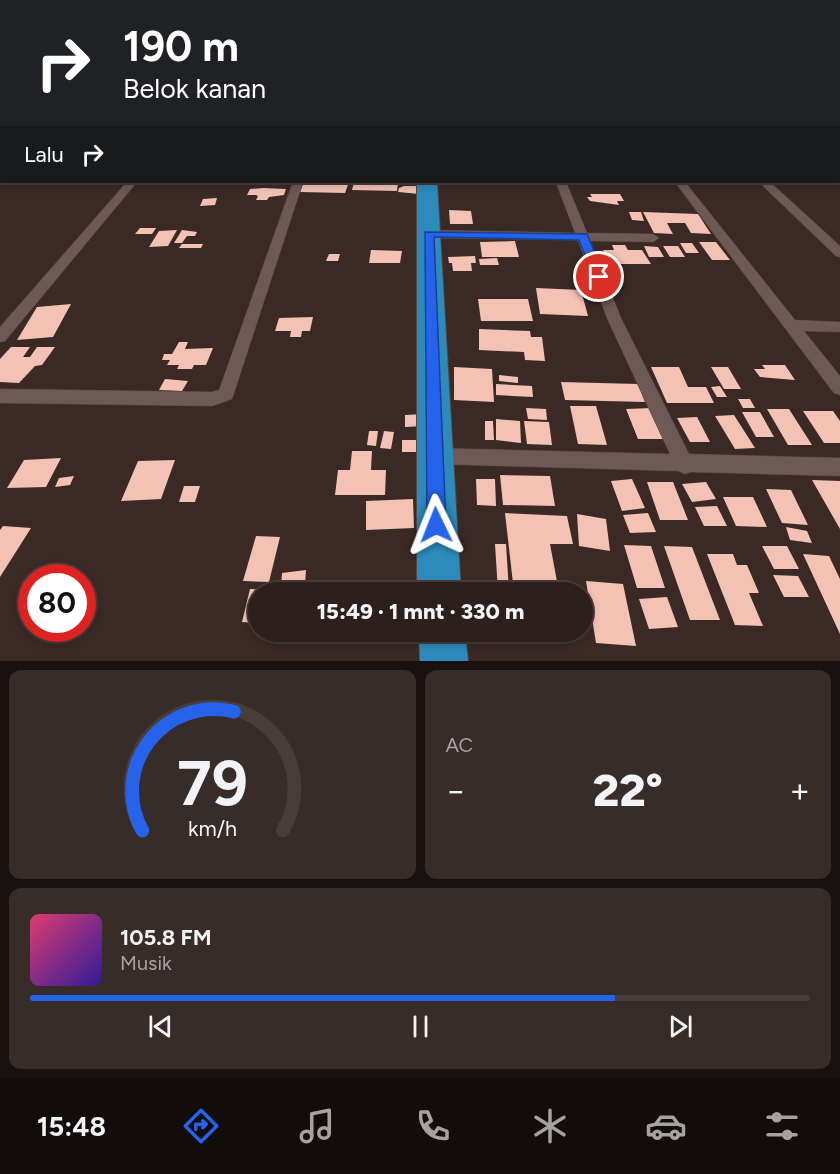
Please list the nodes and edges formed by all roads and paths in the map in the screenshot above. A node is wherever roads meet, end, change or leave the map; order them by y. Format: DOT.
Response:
graph roads {
  1 [pos="131,183"];
  2 [pos="298,183"];
  3 [pos="427,183"];
  4 [pos="561,183"];
  5 [pos="681,183"];
  6 [pos="765,183"];
  7 [pos="429,234"];
  8 [pos="583,237"];
  9 [pos="653,238"];
  10 [pos="840,253"];
  11 [pos="792,325"];
  12 [pos="840,327"];
  13 [pos="0,337"];
  14 [pos="840,388"];
  15 [pos="0,396"];
  16 [pos="434,456"];
  17 [pos="685,465"];
  18 [pos="840,467"];
  19 [pos="439,582"];
  20 [pos="443,642"];
  21 [pos="444,661"];
  1 -- 13 [label="street"];
  2 -- 15 [label="street"];
  3 -- 7 [label="highway"];
  4 -- 8 [label="street"];
  5 -- 11 [label="street"];
  6 -- 10 [label="street"];
  7 -- 8 [label="street"];
  7 -- 16 [label="highway"];
  8 -- 9 [label="street"];
  8 -- 17 [label="street"];
  11 -- 12 [label="street"];
  11 -- 14 [label="street"];
  16 -- 17 [label="street"];
  16 -- 19 [label="highway"];
  17 -- 18 [label="street"];
  20 -- 21 [label="highway"];
}
